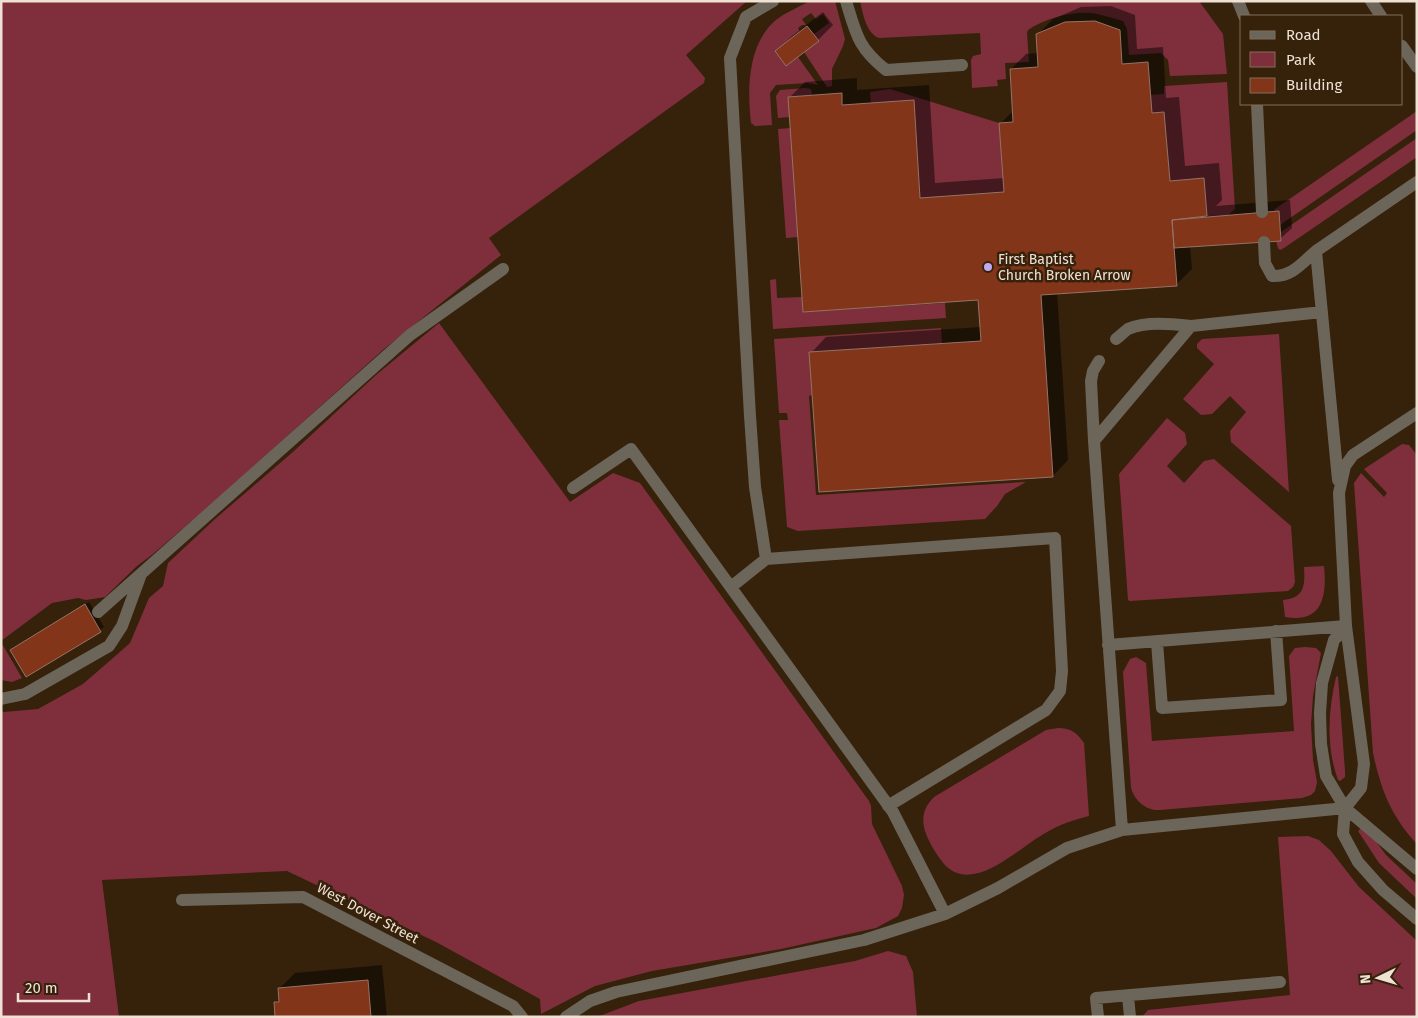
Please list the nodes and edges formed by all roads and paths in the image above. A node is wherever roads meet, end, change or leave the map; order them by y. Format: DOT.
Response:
graph roads {
  1 [pos="773,1"];
  2 [pos="846,1"];
  3 [pos="1238,1"];
  4 [pos="1371,1"];
  5 [pos="1244,15"];
  6 [pos="1380,15"];
  7 [pos="1403,47"];
  8 [pos="962,65"];
  9 [pos="1417,67"];
  10 [pos="1257,105"];
  11 [pos="1417,182"];
  12 [pos="1262,212"];
  13 [pos="1264,242"];
  14 [pos="1316,252"];
  15 [pos="503,269"];
  16 [pos="1322,312"];
  17 [pos="1191,326"];
  18 [pos="1116,339"];
  19 [pos="1099,361"];
  20 [pos="1417,413"];
  21 [pos="1094,441"];
  22 [pos="573,488"];
  23 [pos="1340,493"];
  24 [pos="766,559"];
  25 [pos="141,574"];
  26 [pos="731,587"];
  27 [pos="98,612"];
  28 [pos="1346,626"];
  29 [pos="1276,632"];
  30 [pos="1157,642"];
  31 [pos="1108,645"];
  32 [pos="1,699"];
  33 [pos="888,806"];
  34 [pos="1345,808"];
  35 [pos="1122,830"];
  36 [pos="1417,870"];
  37 [pos="182,900"];
  38 [pos="945,914"];
  39 [pos="1417,919"];
  40 [pos="1280,982"];
  41 [pos="1128,996"];
  42 [pos="522,1017"];
  43 [pos="566,1017"];
  44 [pos="1098,1017"];
  45 [pos="1130,1017"];
  1 -- 24 [label="street"];
  2 -- 8 [label="street"];
  3 -- 5 [label="street"];
  4 -- 6 [label="street"];
  7 -- 9 [label="street"];
  10 -- 12 [label="street"];
  11 -- 14 [label="street"];
  13 -- 14 [label="street"];
  14 -- 16 [label="street"];
  15 -- 25 [label="street"];
  16 -- 17 [label="street"];
  16 -- 23 [label="street"];
  17 -- 18 [label="street"];
  17 -- 21 [label="street"];
  19 -- 21 [label="street"];
  20 -- 23 [label="street"];
  21 -- 31 [label="street"];
  22 -- 26 [label="street"];
  23 -- 28 [label="street"];
  24 -- 26 [label="street"];
  24 -- 33 [label="street"];
  25 -- 27 [label="street"];
  25 -- 32 [label="street"];
  26 -- 33 [label="street"];
  28 -- 29 [label="street"];
  28 -- 34 [label="street"];
  28 -- 34 [label="street"];
  29 -- 30 [label="street"];
  29 -- 30 [label="street"];
  30 -- 31 [label="street"];
  31 -- 35 [label="street"];
  33 -- 38 [label="street"];
  34 -- 35 [label="street"];
  34 -- 36 [label="street"];
  34 -- 39 [label="street"];
  35 -- 38 [label="street"];
  37 -- 42 [label="street, West Dover Street"];
  38 -- 43 [label="street"];
  40 -- 41 [label="street"];
  41 -- 44 [label="street"];
  41 -- 45 [label="street"];
}
